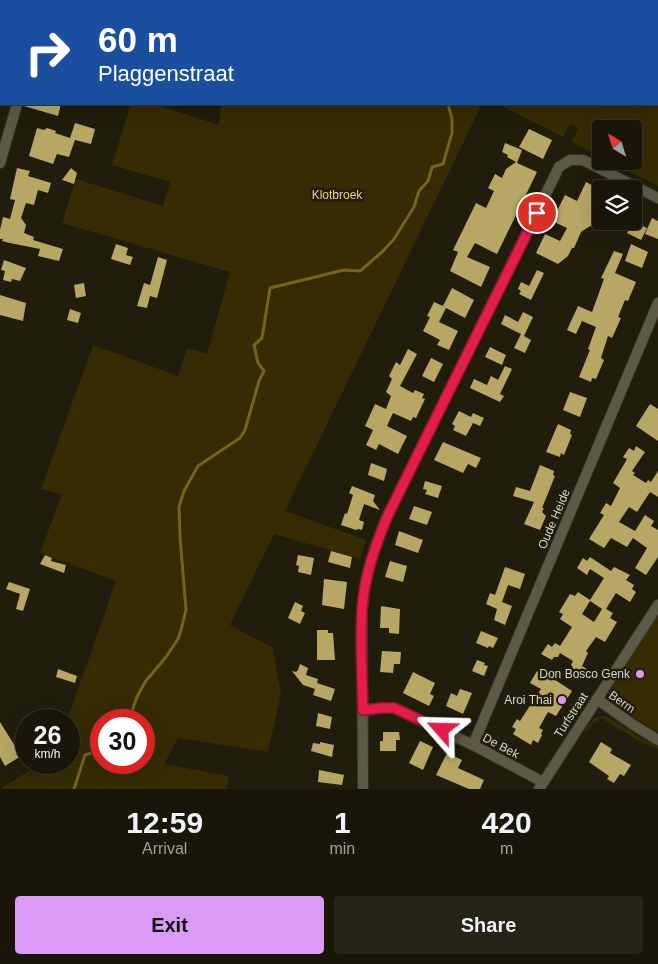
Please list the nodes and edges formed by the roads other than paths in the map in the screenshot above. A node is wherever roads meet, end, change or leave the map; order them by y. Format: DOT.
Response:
graph roads {
  1 [pos="17,105"];
  2 [pos="0,163"];
  3 [pos="658,198"];
  4 [pos="658,303"];
  5 [pos="658,605"];
  6 [pos="596,699"];
  7 [pos="363,710"];
  8 [pos="658,740"];
  9 [pos="473,745"];
  10 [pos="541,786"];
  11 [pos="363,789"];
  1 -- 2 [label="street"];
  3 -- 7 [label="street"];
  4 -- 9 [label="street, Oude Heide"];
  5 -- 6 [label="street, Turfstraat"];
  6 -- 8 [label="street, Berm"];
  6 -- 10 [label="street, Turfstraat"];
  7 -- 9 [label="street, De Bek"];
  7 -- 11 [label="street"];
  9 -- 10 [label="street, De Bek"];
}
